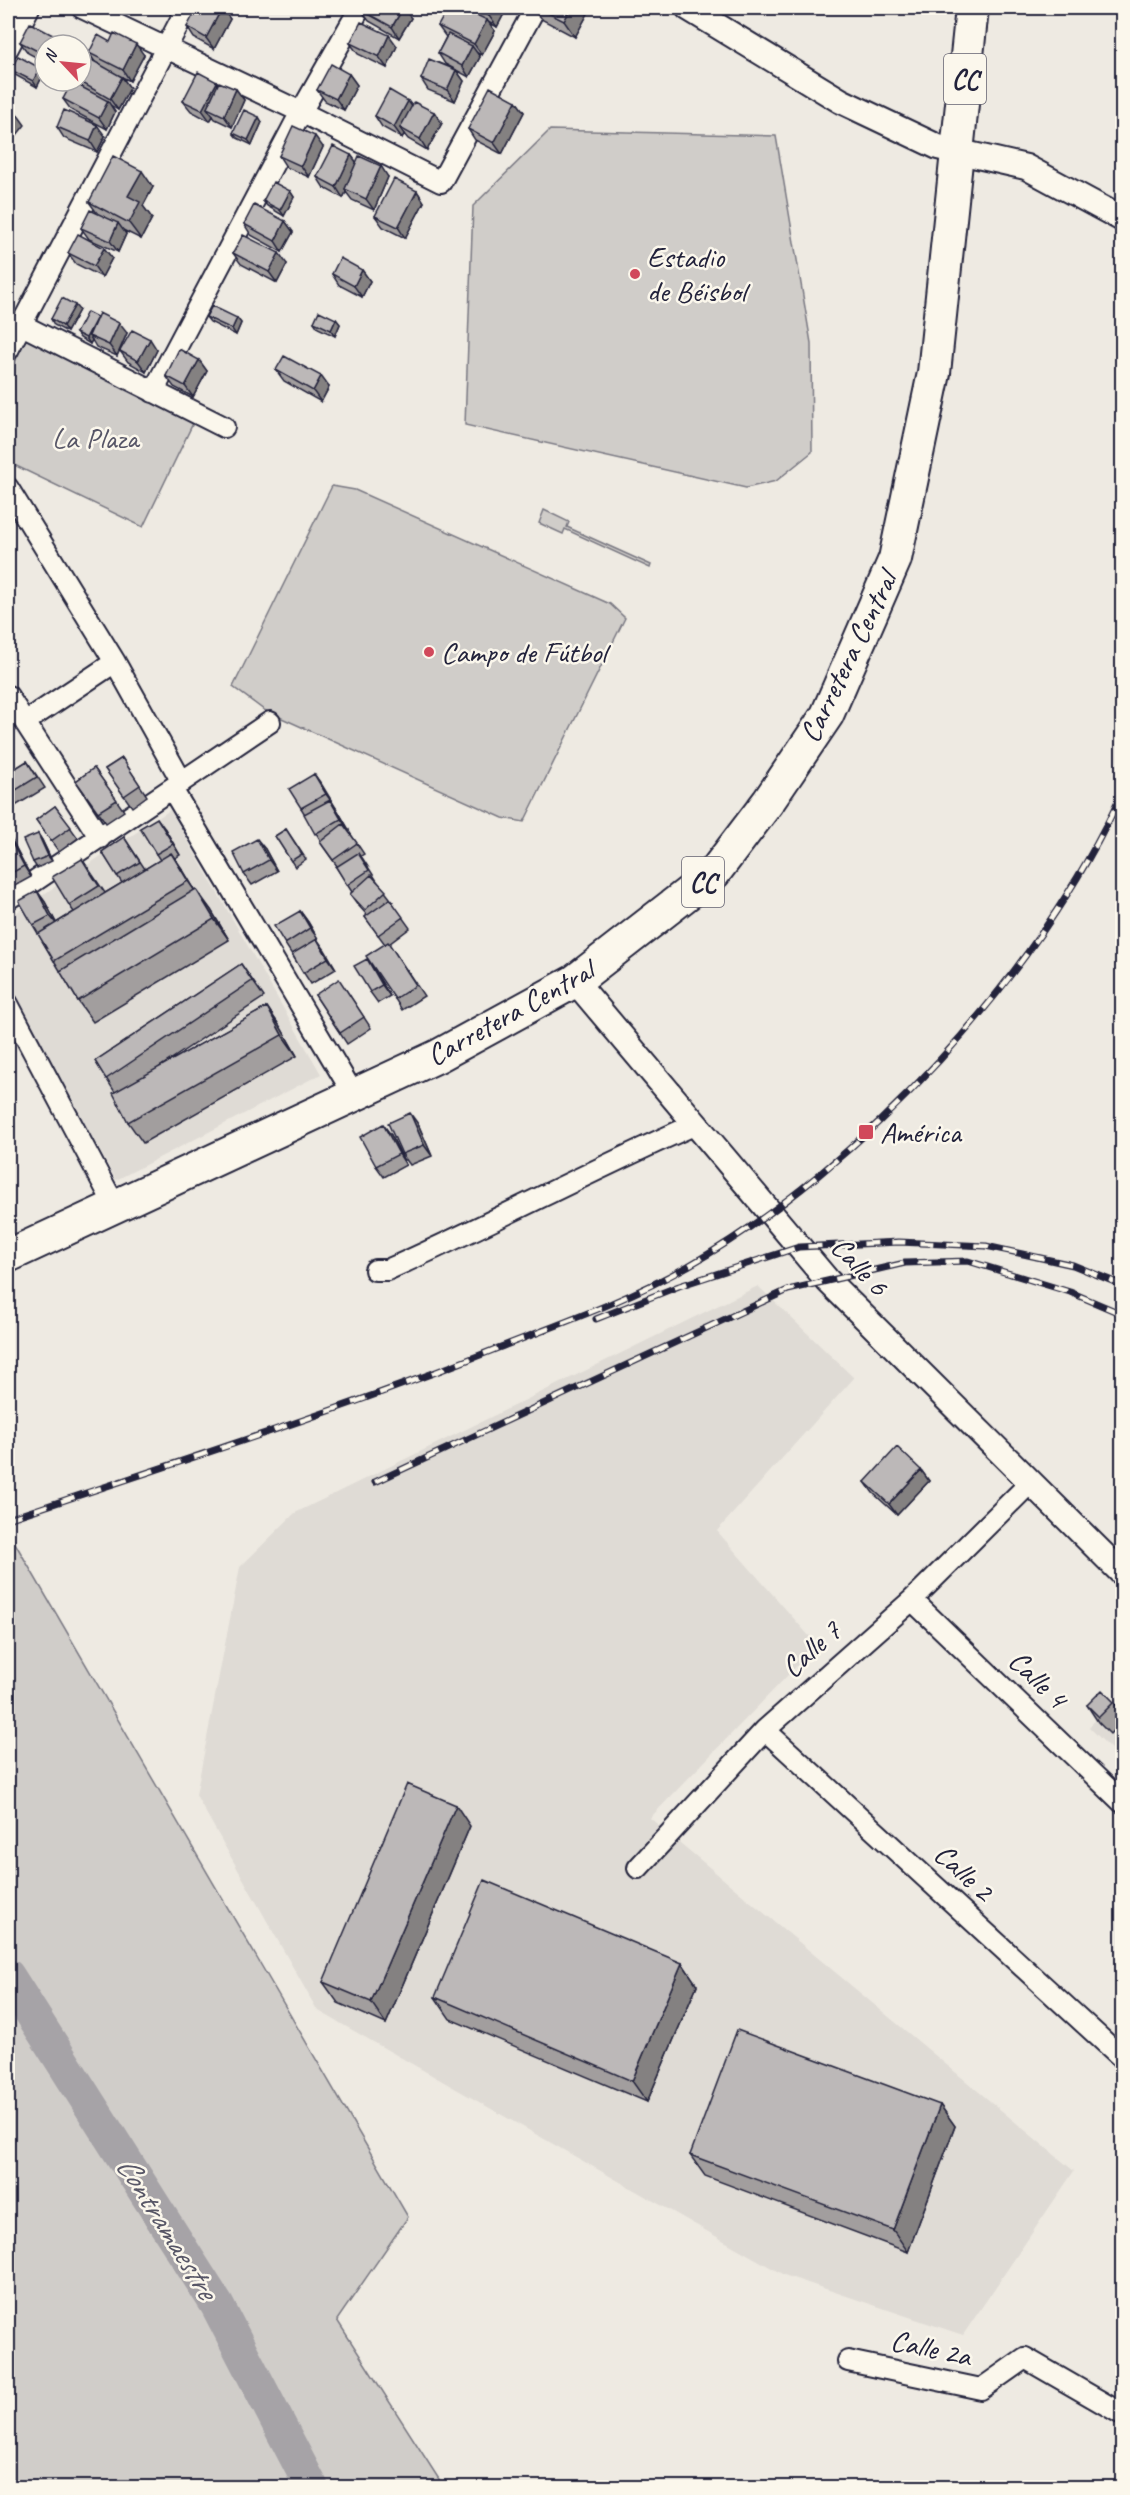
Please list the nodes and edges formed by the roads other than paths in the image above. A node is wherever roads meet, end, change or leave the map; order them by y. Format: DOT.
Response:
graph roads {
  1 [pos="29,8"];
  2 [pos="82,8"];
  3 [pos="187,8"];
  4 [pos="360,8"];
  5 [pos="535,8"];
  6 [pos="688,8"];
  7 [pos="972,8"];
  8 [pos="165,47"];
  9 [pos="8,48"];
  10 [pos="301,112"];
  11 [pos="958,150"];
  12 [pos="1122,219"];
  13 [pos="20,324"];
  14 [pos="9,345"];
  15 [pos="153,392"];
  16 [pos="224,428"];
  17 [pos="8,488"];
  18 [pos="115,662"];
  19 [pos="8,696"];
  20 [pos="25,722"];
  21 [pos="270,722"];
  22 [pos="177,786"];
  23 [pos="100,838"];
  24 [pos="8,899"];
  25 [pos="575,981"];
  26 [pos="8,1004"];
  27 [pos="354,1095"];
  28 [pos="696,1124"];
  29 [pos="116,1206"];
  30 [pos="8,1256"];
  31 [pos="375,1270"];
  32 [pos="1030,1483"];
  33 [pos="1122,1573"];
  34 [pos="912,1600"];
  35 [pos="765,1730"];
  36 [pos="1122,1802"];
  37 [pos="638,1868"];
  38 [pos="1122,2058"];
  39 [pos="848,2361"];
  40 [pos="1122,2414"];
  1 -- 9 [label="street"];
  2 -- 8 [label="street"];
  3 -- 8 [label="street"];
  4 -- 10 [label="street"];
  5 -- 10 [label="street"];
  6 -- 11 [label="street"];
  7 -- 11 [label="highway, Carretera Central / CC"];
  8 -- 10 [label="street"];
  8 -- 13 [label="street"];
  10 -- 15 [label="street"];
  11 -- 12 [label="street"];
  11 -- 25 [label="highway, Carretera Central / CC"];
  13 -- 14 [label="street"];
  13 -- 15 [label="street"];
  15 -- 16 [label="street"];
  17 -- 18 [label="street"];
  18 -- 20 [label="street"];
  18 -- 22 [label="street"];
  19 -- 20 [label="street"];
  20 -- 23 [label="street"];
  21 -- 22 [label="street"];
  22 -- 23 [label="street"];
  22 -- 27 [label="street"];
  23 -- 24 [label="street"];
  25 -- 27 [label="highway, Carretera Central / CC"];
  25 -- 28 [label="street, Calle 6"];
  26 -- 29 [label="street"];
  27 -- 29 [label="highway, Carretera Central / CC"];
  28 -- 31 [label="street"];
  28 -- 32 [label="street, Calle 6"];
  29 -- 30 [label="highway, Carretera Central / CC"];
  32 -- 33 [label="street, Calle 6"];
  32 -- 34 [label="street, Calle 7"];
  34 -- 35 [label="street, Calle 7"];
  34 -- 36 [label="street, Calle 4"];
  35 -- 37 [label="street, Calle 7"];
  35 -- 38 [label="street, Calle 2"];
  39 -- 40 [label="street, Calle 2a"];
}
